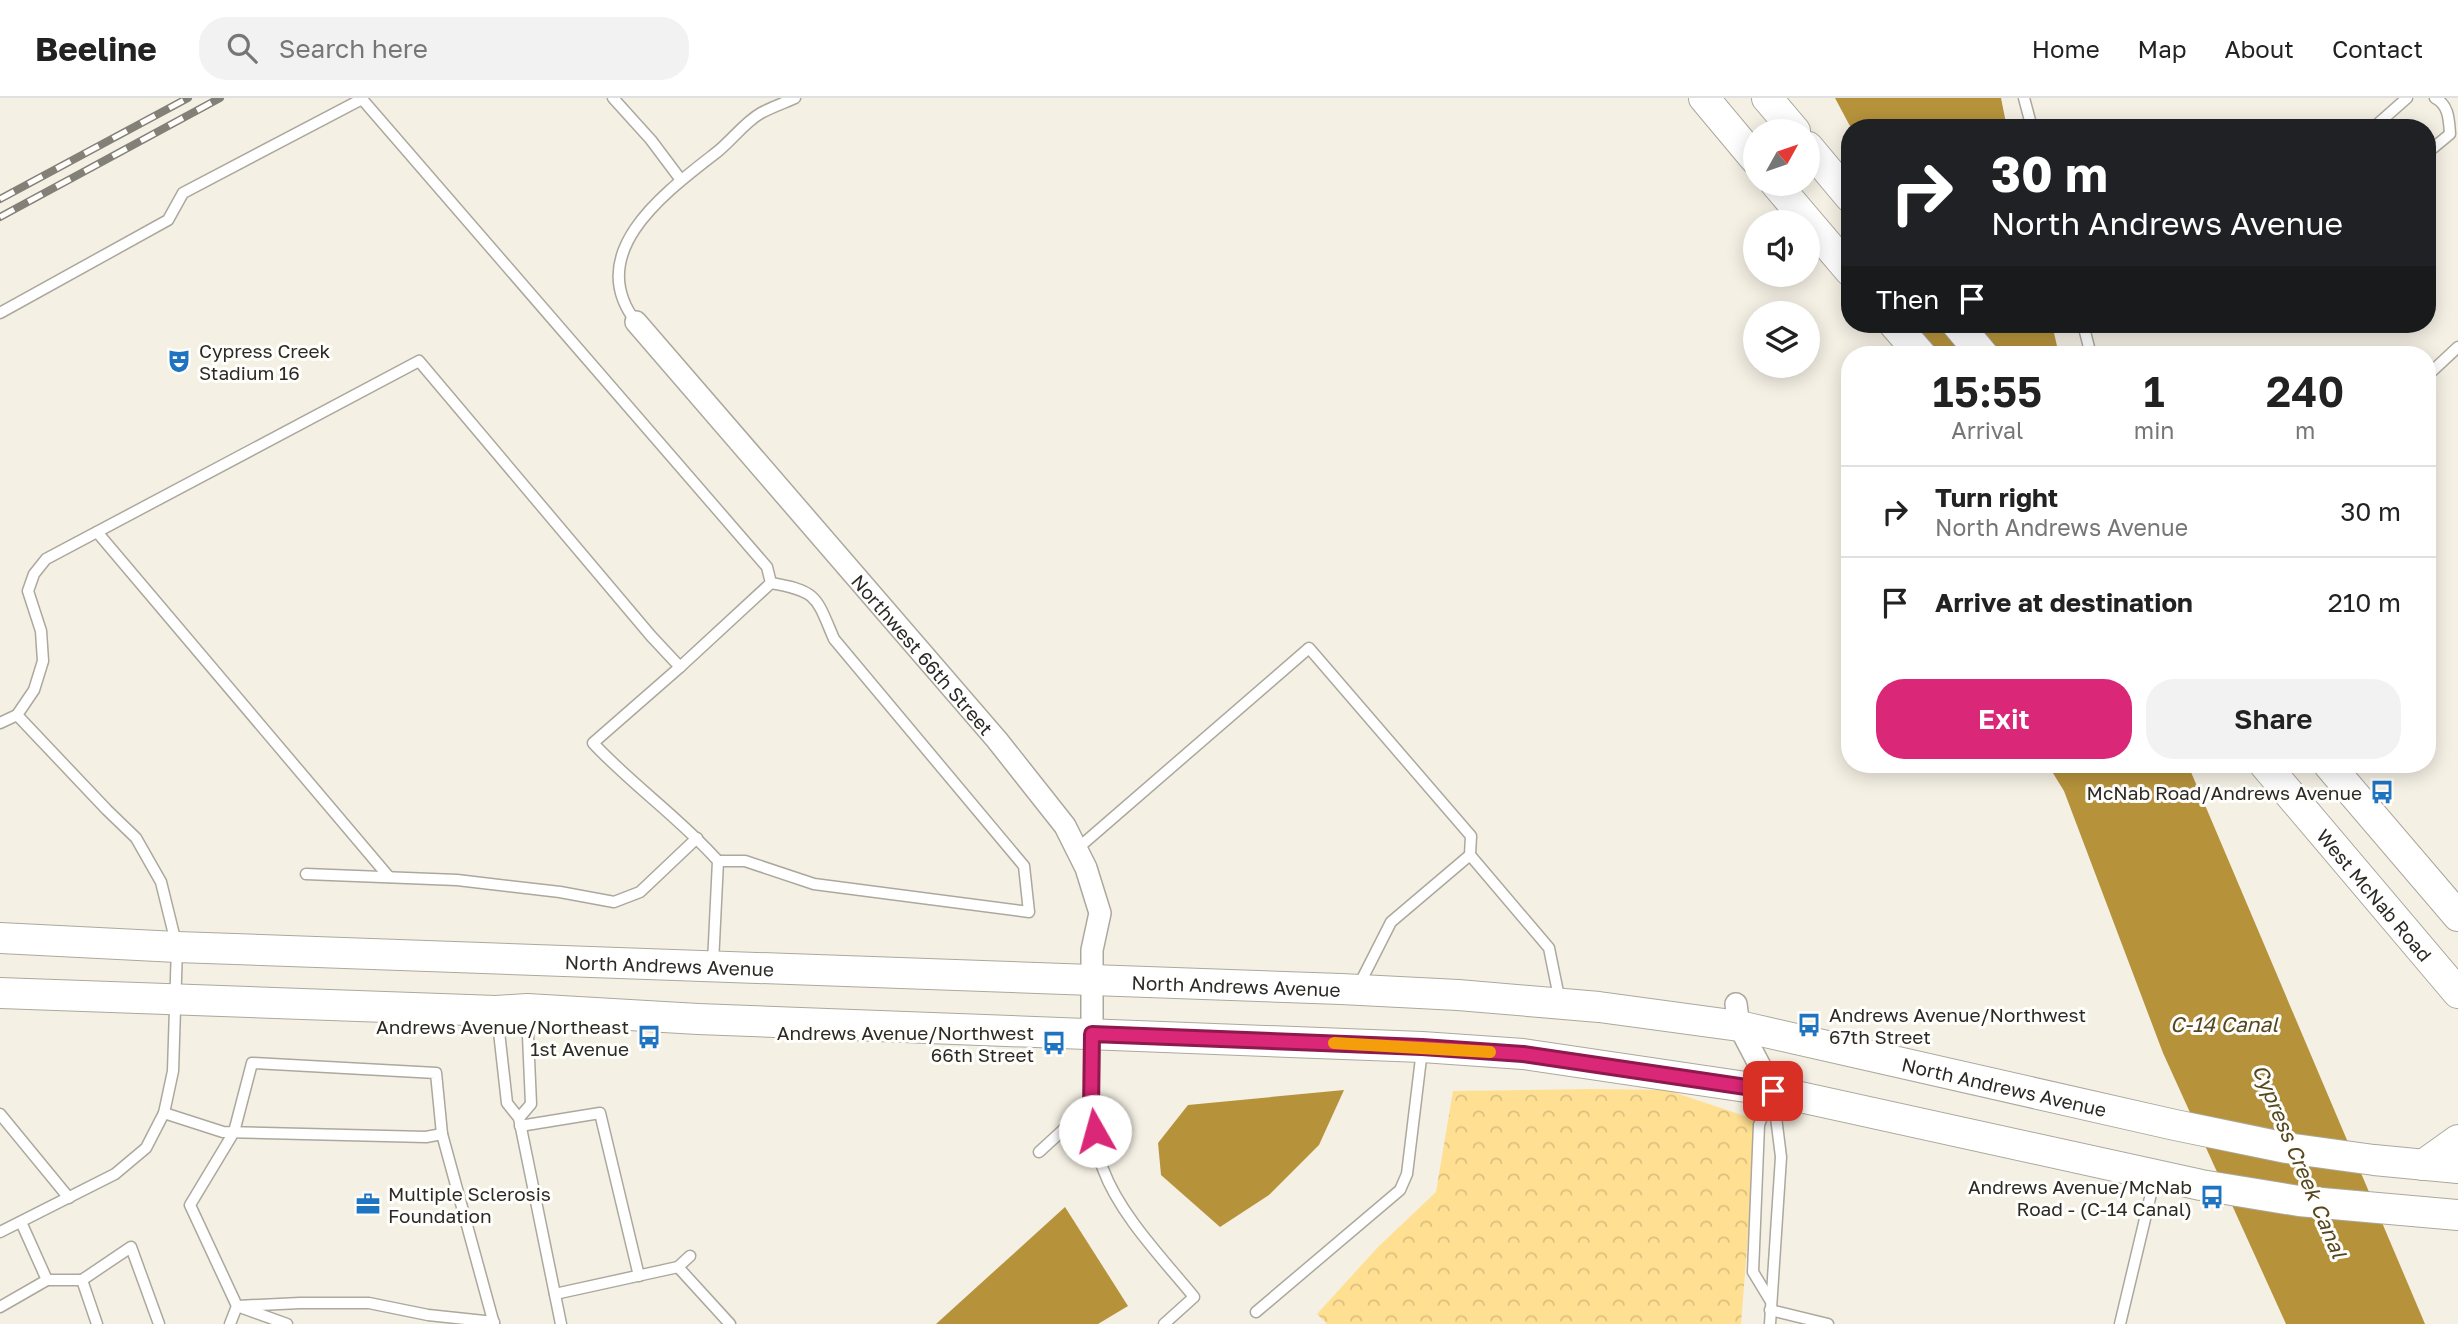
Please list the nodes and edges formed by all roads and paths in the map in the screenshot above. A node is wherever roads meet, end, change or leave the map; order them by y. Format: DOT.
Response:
graph roads {
  1 [pos="612,98"];
  2 [pos="795,98"];
  3 [pos="1704,98"];
  4 [pos="1767,98"];
  5 [pos="2024,98"];
  6 [pos="2407,98"];
  7 [pos="2435,98"];
  8 [pos="1785,119"];
  9 [pos="2030,119"];
  10 [pos="2383,119"];
  11 [pos="1743,145"];
  12 [pos="2436,146"];
  13 [pos="1820,161"];
  14 [pos="681,180"];
  15 [pos="1841,186"];
  16 [pos="1786,196"];
  17 [pos="1841,260"];
  18 [pos="0,313"];
  19 [pos="636,322"];
  20 [pos="2458,347"];
  21 [pos="2436,367"];
  22 [pos="97,532"];
  23 [pos="771,583"];
  24 [pos="680,667"];
  25 [pos="17,715"];
  26 [pos="0,723"];
  27 [pos="2272,773"];
  28 [pos="2336,773"];
  29 [pos="697,838"];
  30 [pos="1077,849"];
  31 [pos="1470,855"];
  32 [pos="718,861"];
  33 [pos="306,874"];
  34 [pos="389,877"];
  35 [pos="2458,916"];
  36 [pos="0,938"];
  37 [pos="177,947"];
  38 [pos="713,966"];
  39 [pos="1092,980"];
  40 [pos="1357,990"];
  41 [pos="0,993"];
  42 [pos="2458,993"];
  43 [pos="175,999"];
  44 [pos="1560,1004"];
  45 [pos="527,1009"];
  46 [pos="496,1011"];
  47 [pos="1737,1015"];
  48 [pos="1092,1034"];
  49 [pos="1422,1047"];
  50 [pos="1773,1091"];
  51 [pos="1091,1111"];
  52 [pos="164,1113"];
  53 [pos="0,1114"];
  54 [pos="520,1122"];
  55 [pos="234,1132"];
  56 [pos="442,1134"];
  57 [pos="2458,1140"];
  58 [pos="1039,1152"];
  59 [pos="2423,1165"];
  60 [pos="2458,1168"];
  61 [pos="2155,1175"];
  62 [pos="69,1198"];
  63 [pos="2458,1215"];
  64 [pos="21,1222"];
  65 [pos="0,1232"];
  66 [pos="690,1256"];
  67 [pos="678,1267"];
  68 [pos="639,1276"];
  69 [pos="47,1280"];
  70 [pos="82,1280"];
  71 [pos="555,1294"];
  72 [pos="1770,1305"];
  73 [pos="237,1306"];
  74 [pos="0,1307"];
  75 [pos="1256,1312"];
  76 [pos="494,1323"];
  77 [pos="97,1324"];
  78 [pos="159,1324"];
  79 [pos="230,1324"];
  80 [pos="287,1324"];
  81 [pos="561,1324"];
  82 [pos="730,1324"];
  83 [pos="1164,1324"];
  84 [pos="1770,1324"];
  85 [pos="1828,1324"];
  86 [pos="2120,1324"];
  1 -- 14 [label="lane"];
  2 -- 14 [label="lane"];
  3 -- 11 [label="main road"];
  4 -- 8 [label="main road"];
  5 -- 9 [label="lane"];
  6 -- 10 [label="lane"];
  7 -- 12 [label="lane"];
  13 -- 15 [label="main road"];
  14 -- 19 [label="lane"];
  16 -- 17 [label="main road"];
  18 -- 23 [label="lane"];
  19 -- 30 [label="street, Northwest 66th Street"];
  20 -- 21 [label="lane"];
  22 -- 24 [label="lane"];
  22 -- 25 [label="lane"];
  22 -- 34 [label="lane"];
  23 -- 24 [label="lane"];
  23 -- 32 [label="lane"];
  24 -- 29 [label="lane"];
  25 -- 26 [label="lane"];
  25 -- 37 [label="lane"];
  27 -- 42 [label="main road, West McNab Road"];
  28 -- 35 [label="main road"];
  29 -- 32 [label="lane"];
  29 -- 34 [label="lane"];
  30 -- 31 [label="lane"];
  30 -- 39 [label="street, Northwest 66th Street"];
  31 -- 40 [label="lane"];
  31 -- 44 [label="lane"];
  32 -- 38 [label="lane"];
  33 -- 34 [label="lane"];
  36 -- 37 [label="main road, North Andrews Avenue"];
  37 -- 38 [label="main road, North Andrews Avenue"];
  37 -- 43 [label="lane"];
  38 -- 39 [label="main road, North Andrews Avenue"];
  39 -- 40 [label="main road, North Andrews Avenue"];
  39 -- 48 [label="street, Northwest 66th Street"];
  40 -- 44 [label="main road, North Andrews Avenue"];
  41 -- 43 [label="main road"];
  43 -- 46 [label="main road"];
  43 -- 52 [label="lane"];
  44 -- 47 [label="main road, North Andrews Avenue"];
  45 -- 46 [label="main road"];
  45 -- 48 [label="main road"];
  45 -- 54 [label="lane"];
  46 -- 54 [label="lane"];
  47 -- 50 [label="street"];
  47 -- 59 [label="main road, North Andrews Avenue"];
  48 -- 49 [label="main road"];
  48 -- 51 [label="lane"];
  49 -- 50 [label="main road"];
  49 -- 75 [label="lane"];
  50 -- 61 [label="main road"];
  50 -- 72 [label="lane"];
  50 -- 72 [label="lane"];
  51 -- 58 [label="lane"];
  51 -- 83 [label="lane"];
  52 -- 55 [label="lane"];
  52 -- 62 [label="lane"];
  53 -- 62 [label="lane"];
  54 -- 68 [label="lane"];
  54 -- 71 [label="lane"];
  55 -- 56 [label="lane"];
  55 -- 56 [label="lane"];
  55 -- 73 [label="lane"];
  56 -- 76 [label="lane"];
  57 -- 59 [label="main road"];
  59 -- 60 [label="main road, North Andrews Avenue"];
  61 -- 63 [label="main road"];
  61 -- 86 [label="lane"];
  62 -- 64 [label="lane"];
  64 -- 65 [label="lane"];
  64 -- 69 [label="lane"];
  66 -- 67 [label="lane"];
  67 -- 68 [label="lane"];
  67 -- 82 [label="lane"];
  68 -- 71 [label="lane"];
  69 -- 70 [label="lane"];
  69 -- 74 [label="lane"];
  70 -- 77 [label="lane"];
  70 -- 78 [label="lane"];
  71 -- 81 [label="lane"];
  72 -- 84 [label="lane"];
  72 -- 85 [label="lane"];
  73 -- 76 [label="lane"];
  73 -- 79 [label="lane"];
  73 -- 80 [label="lane"];
}
